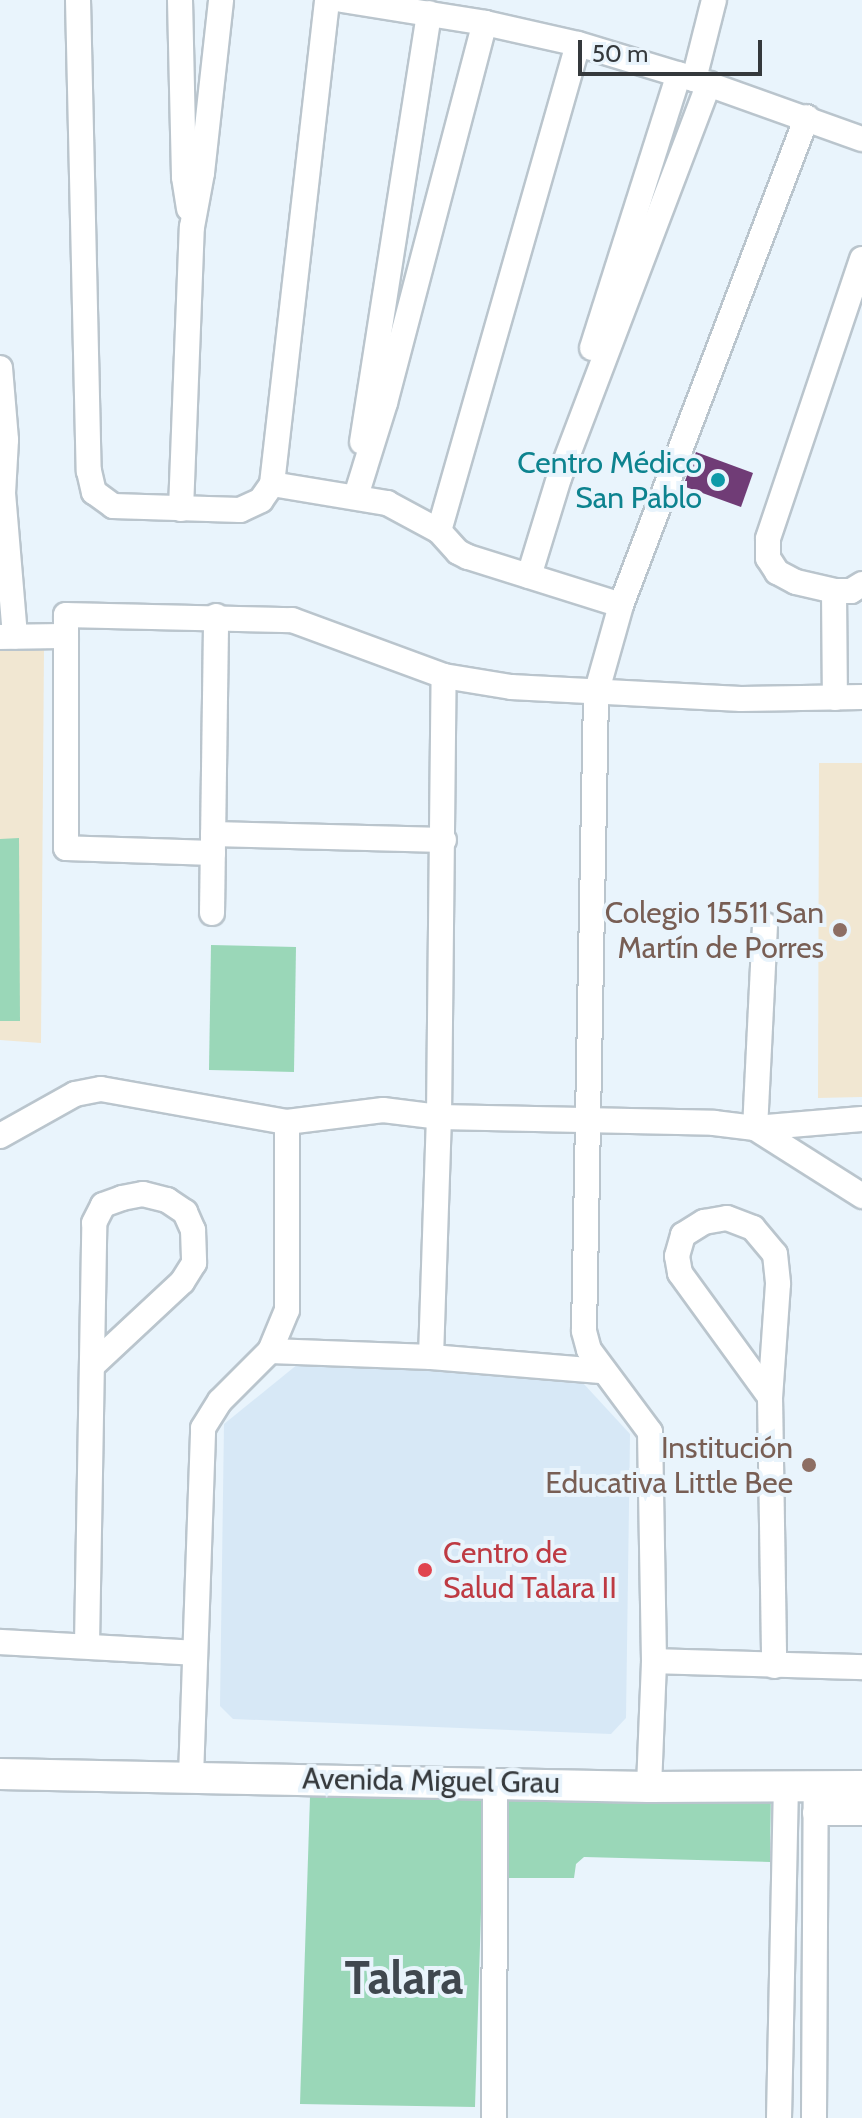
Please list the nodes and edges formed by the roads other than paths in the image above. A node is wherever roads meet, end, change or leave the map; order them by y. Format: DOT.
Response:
graph roads {
  1 [pos="78,0"];
  2 [pos="180,0"];
  3 [pos="221,0"];
  4 [pos="327,0"];
  5 [pos="342,0"];
  6 [pos="714,0"];
  7 [pos="429,13"];
  8 [pos="485,23"];
  9 [pos="578,44"];
  10 [pos="694,79"];
  11 [pos="807,117"];
  12 [pos="862,139"];
  13 [pos="192,227"];
  14 [pos="862,259"];
  15 [pos="0,368"];
  16 [pos="272,484"];
  17 [pos="1,488"];
  18 [pos="356,496"];
  19 [pos="181,509"];
  20 [pos="439,531"];
  21 [pos="529,576"];
  22 [pos="862,584"];
  23 [pos="834,591"];
  24 [pos="621,605"];
  25 [pos="216,616"];
  26 [pos="66,636"];
  27 [pos="7,637"];
  28 [pos="444,676"];
  29 [pos="596,694"];
  30 [pos="862,697"];
  31 [pos="835,698"];
  32 [pos="444,840"];
  33 [pos="213,843"];
  34 [pos="212,913"];
  35 [pos="765,925"];
  36 [pos="439,1117"];
  37 [pos="589,1119"];
  38 [pos="862,1119"];
  39 [pos="287,1122"];
  40 [pos="755,1128"];
  41 [pos="0,1136"];
  42 [pos="862,1196"];
  43 [pos="270,1351"];
  44 [pos="431,1357"];
  45 [pos="92,1366"];
  46 [pos="603,1371"];
  47 [pos="770,1397"];
  48 [pos="0,1642"];
  49 [pos="87,1645"];
  50 [pos="195,1653"];
  51 [pos="654,1661"];
  52 [pos="774,1666"];
  53 [pos="862,1667"];
  54 [pos="0,1774"];
  55 [pos="191,1777"];
  56 [pos="495,1781"];
  57 [pos="786,1786"];
  58 [pos="862,1786"];
  59 [pos="649,1787"];
  60 [pos="816,1799"];
  61 [pos="862,1813"];
  62 [pos="494,2118"];
  63 [pos="779,2118"];
  64 [pos="814,2118"];
  1 -- 19 [label="street"];
  2 -- 13 [label="street"];
  3 -- 13 [label="street"];
  4 -- 16 [label="street"];
  5 -- 7 [label="street"];
  6 -- 10 [label="street"];
  7 -- 8 [label="street"];
  7 -- 18 [label="street"];
  8 -- 9 [label="street"];
  8 -- 18 [label="street"];
  9 -- 10 [label="street"];
  9 -- 20 [label="street"];
  10 -- 11 [label="street"];
  10 -- 21 [label="street"];
  11 -- 12 [label="street"];
  11 -- 24 [label="street"];
  13 -- 19 [label="street"];
  14 -- 23 [label="street"];
  15 -- 17 [label="street"];
  16 -- 18 [label="street"];
  16 -- 19 [label="street"];
  17 -- 27 [label="street"];
  18 -- 20 [label="street"];
  20 -- 21 [label="street"];
  21 -- 24 [label="street"];
  22 -- 23 [label="street"];
  23 -- 31 [label="street"];
  24 -- 29 [label="street"];
  25 -- 26 [label="street"];
  25 -- 28 [label="street"];
  25 -- 33 [label="street"];
  26 -- 27 [label="street"];
  26 -- 33 [label="street"];
  28 -- 29 [label="street"];
  28 -- 32 [label="street"];
  29 -- 31 [label="street"];
  29 -- 37 [label="street"];
  30 -- 31 [label="street"];
  32 -- 33 [label="street"];
  32 -- 36 [label="street"];
  33 -- 34 [label="street"];
  35 -- 40 [label="street"];
  36 -- 37 [label="street"];
  36 -- 39 [label="street"];
  36 -- 44 [label="street"];
  37 -- 40 [label="street"];
  37 -- 46 [label="street"];
  38 -- 40 [label="street"];
  39 -- 41 [label="street"];
  39 -- 43 [label="street"];
  40 -- 42 [label="street"];
  43 -- 44 [label="street"];
  43 -- 50 [label="street"];
  44 -- 46 [label="street"];
  45 -- 45 [label="street"];
  45 -- 49 [label="street"];
  46 -- 51 [label="street"];
  47 -- 47 [label="street"];
  47 -- 52 [label="street"];
  48 -- 49 [label="street"];
  49 -- 50 [label="street"];
  50 -- 55 [label="street"];
  51 -- 52 [label="street"];
  51 -- 59 [label="street"];
  52 -- 53 [label="street"];
  54 -- 55 [label="main road, Avenida Miguel Grau"];
  55 -- 56 [label="main road, Avenida Miguel Grau"];
  56 -- 59 [label="main road, Avenida Miguel Grau"];
  56 -- 62 [label="street"];
  57 -- 59 [label="main road, Avenida Miguel Grau"];
  57 -- 60 [label="main road, Avenida Miguel Grau"];
  57 -- 63 [label="street"];
  58 -- 60 [label="main road, Avenida Miguel Grau"];
  60 -- 61 [label="street"];
  60 -- 64 [label="street"];
}
